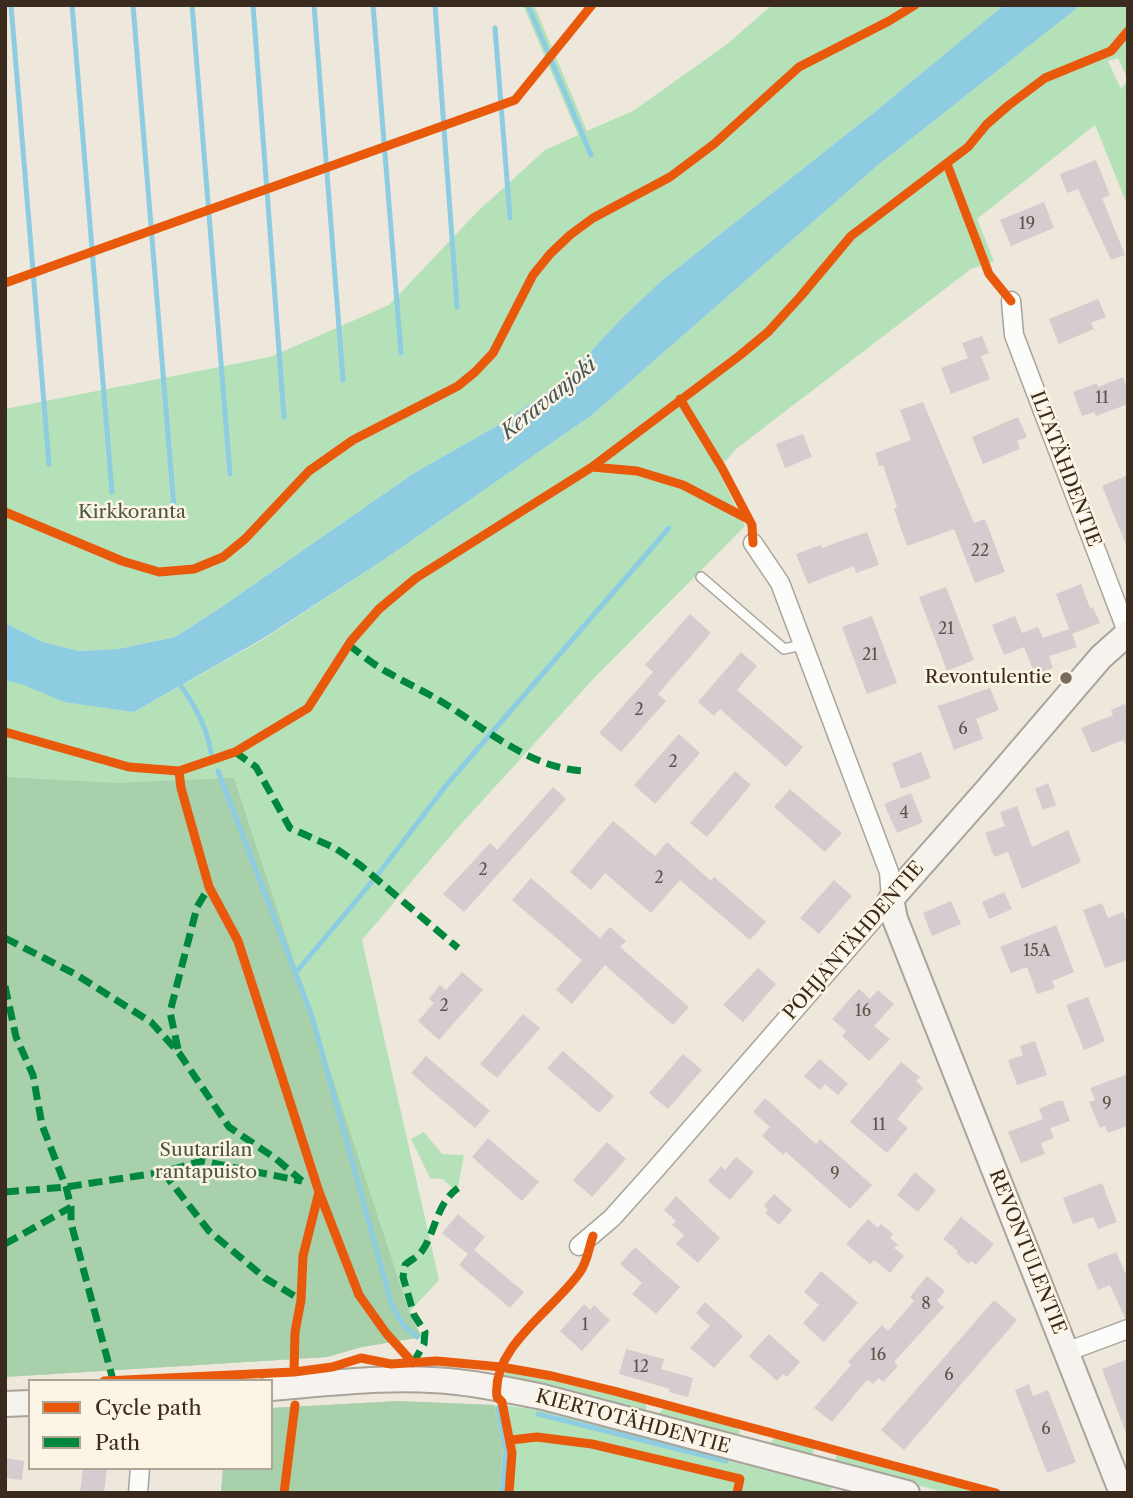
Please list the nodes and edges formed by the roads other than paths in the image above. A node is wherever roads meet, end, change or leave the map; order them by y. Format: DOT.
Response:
graph roads {
  1 [pos="1011,301"];
  2 [pos="753,543"];
  3 [pos="701,577"];
  4 [pos="1128,634"];
  5 [pos="802,645"];
  6 [pos="891,899"];
  7 [pos="579,1247"];
  8 [pos="1128,1329"];
  9 [pos="1066,1352"];
  10 [pos="273,1388"];
  11 [pos="28,1403"];
  12 [pos="5,1404"];
  13 [pos="140,1470"];
  14 [pos="138,1493"];
  15 [pos="906,1493"];
  16 [pos="1122,1493"];
  1 -- 4 [label="street, ILTATÄHDENTIE"];
  2 -- 5 [label="street, REVONTULENTIE"];
  3 -- 5 [label="lane"];
  4 -- 6 [label="street, POHJANTÄHDENTIE"];
  5 -- 6 [label="street, REVONTULENTIE"];
  6 -- 7 [label="street, POHJANTÄHDENTIE"];
  6 -- 9 [label="street, REVONTULENTIE"];
  8 -- 9 [label="street"];
  9 -- 16 [label="street, REVONTULENTIE"];
  10 -- 15 [label="street, KIERTOTÄHDENTIE"];
  11 -- 12 [label="street"];
  13 -- 14 [label="street"];
}
